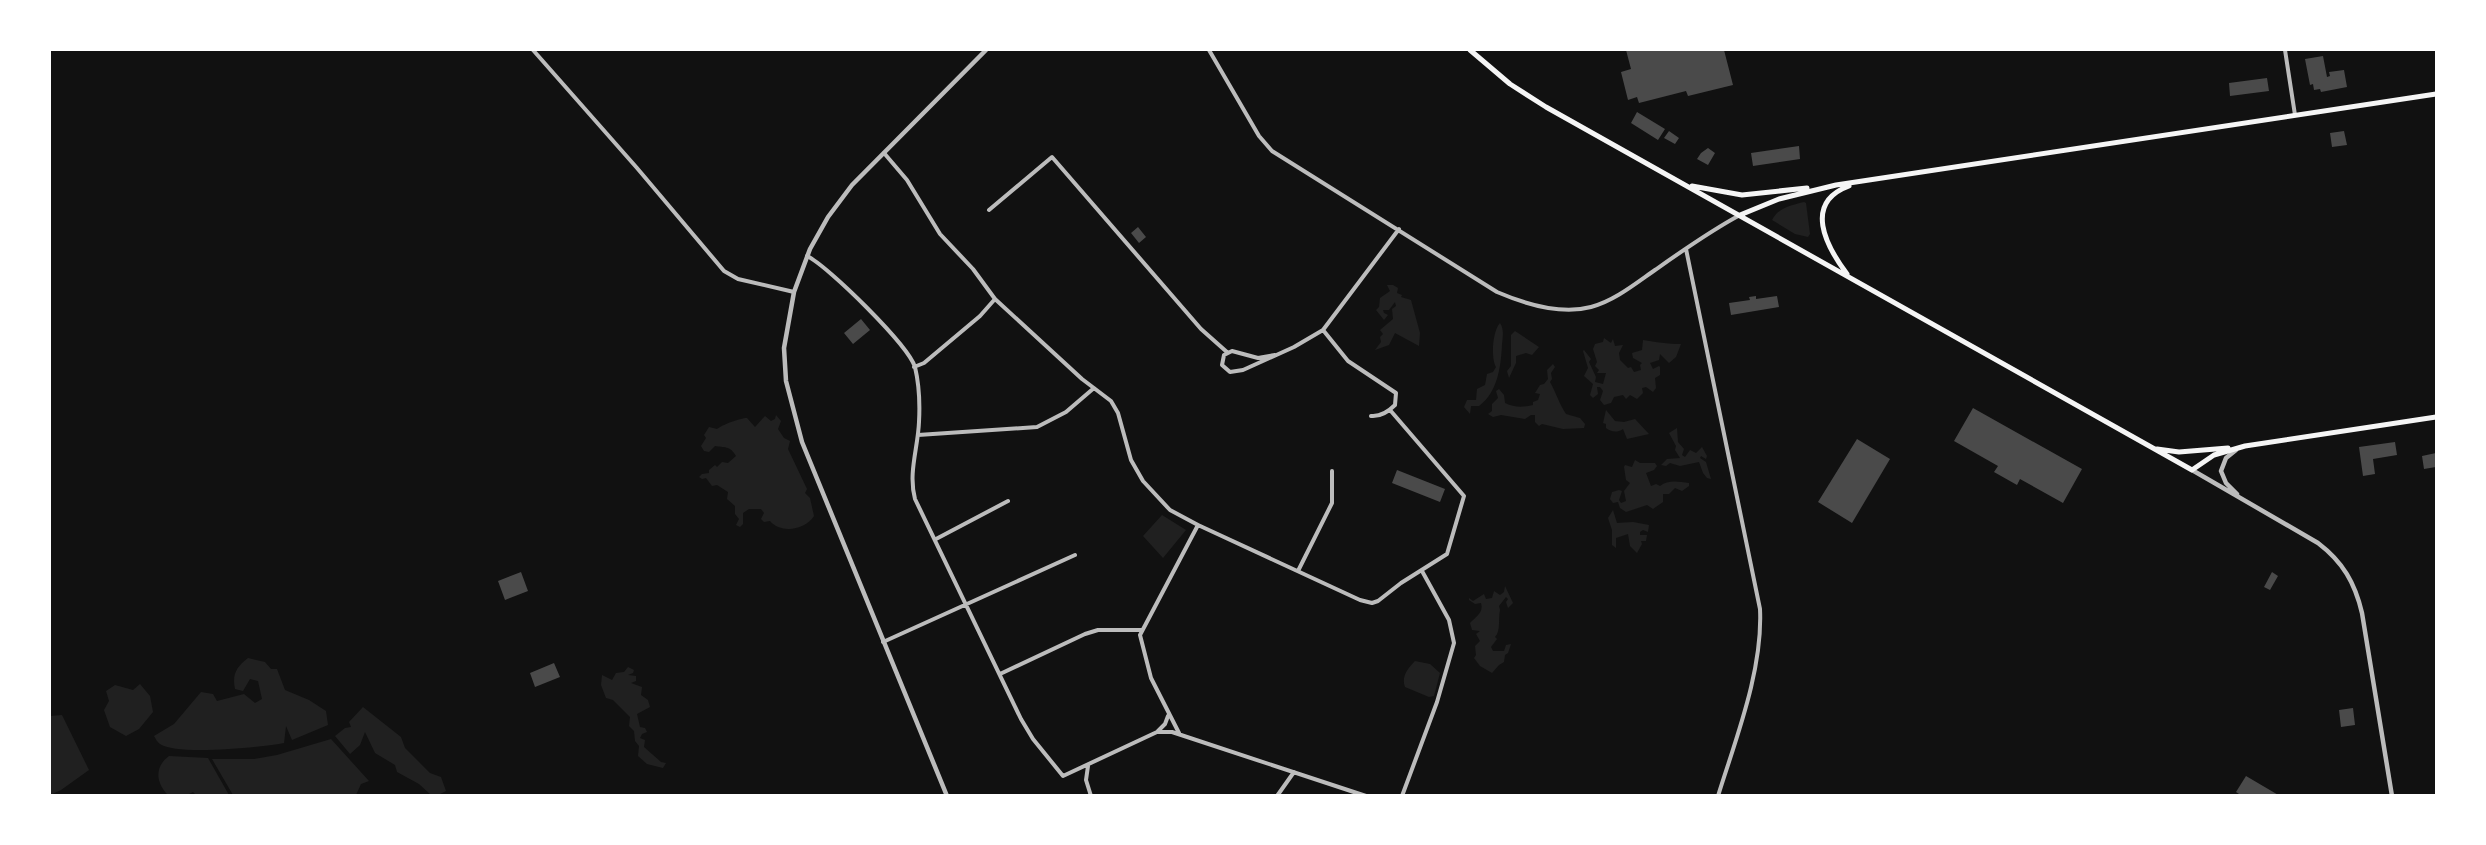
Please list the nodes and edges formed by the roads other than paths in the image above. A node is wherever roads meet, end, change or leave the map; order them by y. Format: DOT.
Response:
graph roads {
  1 [pos="533,50"];
  2 [pos="986,50"];
  3 [pos="1209,50"];
  4 [pos="1470,50"];
  5 [pos="2285,50"];
  6 [pos="2436,94"];
  7 [pos="2295,115"];
  8 [pos="883,152"];
  9 [pos="1857,182"];
  10 [pos="1686,184"];
  11 [pos="1836,185"];
  12 [pos="988,210"];
  13 [pos="1740,215"];
  14 [pos="1399,229"];
  15 [pos="1686,249"];
  16 [pos="807,256"];
  17 [pos="1849,278"];
  18 [pos="794,292"];
  19 [pos="995,299"];
  20 [pos="1323,330"];
  21 [pos="1228,352"];
  22 [pos="1275,355"];
  23 [pos="915,367"];
  24 [pos="1094,388"];
  25 [pos="1390,410"];
  26 [pos="1371,416"];
  27 [pos="2436,417"];
  28 [pos="918,435"];
  29 [pos="2245,446"];
  30 [pos="2148,447"];
  31 [pos="2192,470"];
  32 [pos="1332,471"];
  33 [pos="2241,498"];
  34 [pos="1008,501"];
  35 [pos="1198,525"];
  36 [pos="936,539"];
  37 [pos="1075,555"];
  38 [pos="1298,571"];
  39 [pos="1422,571"];
  40 [pos="968,605"];
  41 [pos="1141,630"];
  42 [pos="883,642"];
  43 [pos="1000,674"];
  44 [pos="1168,713"];
  45 [pos="1157,732"];
  46 [pos="1179,733"];
  47 [pos="1088,765"];
  48 [pos="1294,772"];
  49 [pos="947,795"];
  50 [pos="1091,795"];
  51 [pos="1277,795"];
  52 [pos="1366,795"];
  53 [pos="1402,795"];
  54 [pos="1718,795"];
  55 [pos="2392,795"];
  1 -- 18 [label="street"];
  2 -- 8 [label="street"];
  3 -- 14 [label="street"];
  4 -- 10 [label="main road"];
  5 -- 7 [label="street"];
  6 -- 7 [label="main road"];
  7 -- 9 [label="main road"];
  8 -- 16 [label="street"];
  8 -- 19 [label="street"];
  9 -- 11 [label="main road"];
  9 -- 17 [label="main road"];
  10 -- 11 [label="main road"];
  10 -- 13 [label="main road"];
  11 -- 13 [label="main road"];
  12 -- 21 [label="street"];
  13 -- 15 [label="street"];
  13 -- 17 [label="main road"];
  14 -- 15 [label="street"];
  14 -- 20 [label="street"];
  15 -- 54 [label="street"];
  16 -- 18 [label="street"];
  16 -- 23 [label="street"];
  17 -- 30 [label="main road"];
  18 -- 42 [label="street"];
  19 -- 23 [label="street"];
  19 -- 24 [label="street"];
  20 -- 22 [label="street"];
  20 -- 25 [label="street"];
  21 -- 22 [label="street"];
  21 -- 22 [label="street"];
  23 -- 28 [label="street"];
  24 -- 28 [label="street"];
  24 -- 35 [label="street"];
  25 -- 26 [label="street"];
  25 -- 39 [label="street"];
  27 -- 29 [label="main road"];
  28 -- 36 [label="street"];
  29 -- 30 [label="main road"];
  29 -- 31 [label="main road"];
  29 -- 33 [label="street"];
  30 -- 31 [label="main road"];
  31 -- 33 [label="street"];
  32 -- 38 [label="street"];
  33 -- 55 [label="street"];
  34 -- 36 [label="street"];
  35 -- 38 [label="street"];
  35 -- 41 [label="street"];
  36 -- 40 [label="street"];
  37 -- 40 [label="street"];
  38 -- 39 [label="street"];
  39 -- 53 [label="street"];
  40 -- 42 [label="street"];
  40 -- 43 [label="street"];
  41 -- 43 [label="street"];
  41 -- 44 [label="street"];
  42 -- 49 [label="street"];
  43 -- 47 [label="street"];
  44 -- 45 [label="street"];
  44 -- 46 [label="street"];
  45 -- 46 [label="street"];
  45 -- 47 [label="street"];
  46 -- 48 [label="street"];
  47 -- 50 [label="street"];
  48 -- 51 [label="street"];
  48 -- 52 [label="street"];
}
